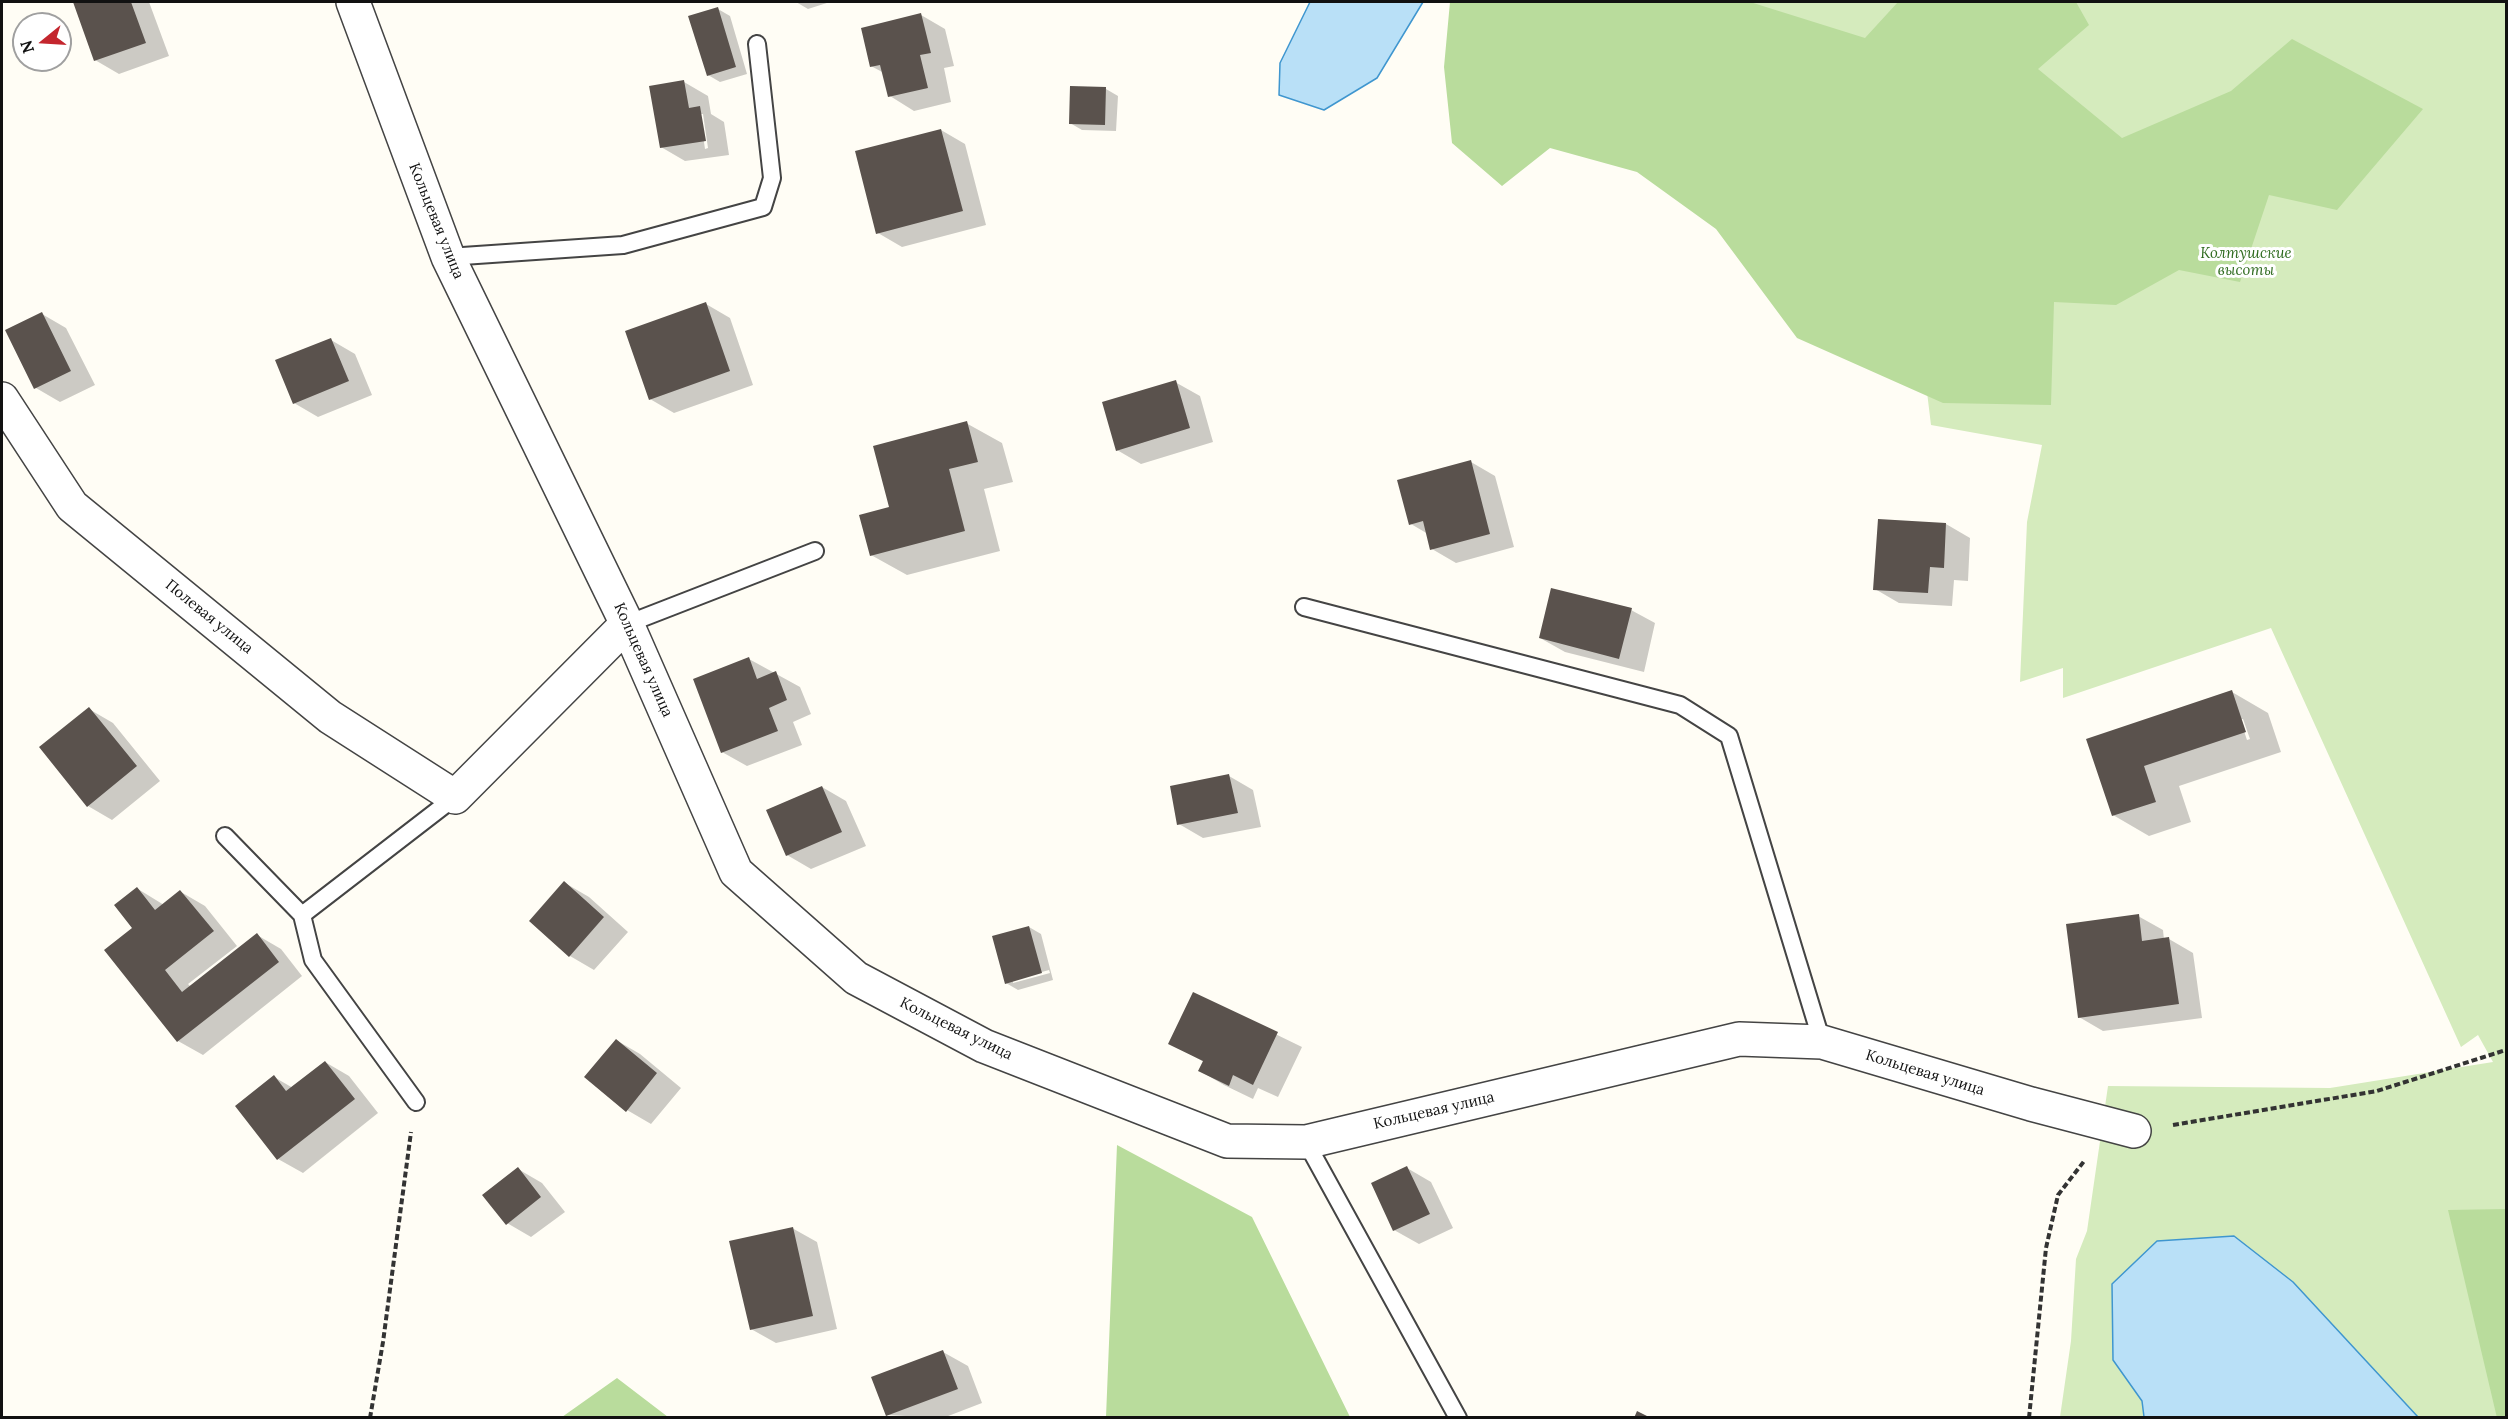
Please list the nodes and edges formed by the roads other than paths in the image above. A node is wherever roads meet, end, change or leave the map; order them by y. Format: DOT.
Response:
graph roads {
  1 [pos="353,2"];
  2 [pos="757,44"];
  3 [pos="448,257"];
  4 [pos="2,399"];
  5 [pos="815,551"];
  6 [pos="1304,607"];
  7 [pos="627,624"];
  8 [pos="455,797"];
  9 [pos="225,836"];
  10 [pos="302,915"];
  11 [pos="1822,1042"];
  12 [pos="416,1102"];
  13 [pos="2134,1131"];
  14 [pos="1306,1142"];
  15 [pos="1458,1418"];
  1 -- 3 [label="street, Кольцевая улица"];
  2 -- 3 [label="lane"];
  3 -- 7 [label="street, Кольцевая улица"];
  4 -- 8 [label="street, Полевая улица"];
  5 -- 7 [label="lane"];
  6 -- 11 [label="lane"];
  7 -- 8 [label="street"];
  7 -- 14 [label="street, Кольцевая улица"];
  8 -- 10 [label="lane"];
  9 -- 10 [label="lane"];
  10 -- 12 [label="lane"];
  11 -- 13 [label="street, Кольцевая улица"];
  11 -- 14 [label="street, Кольцевая улица"];
  14 -- 15 [label="lane"];
}
